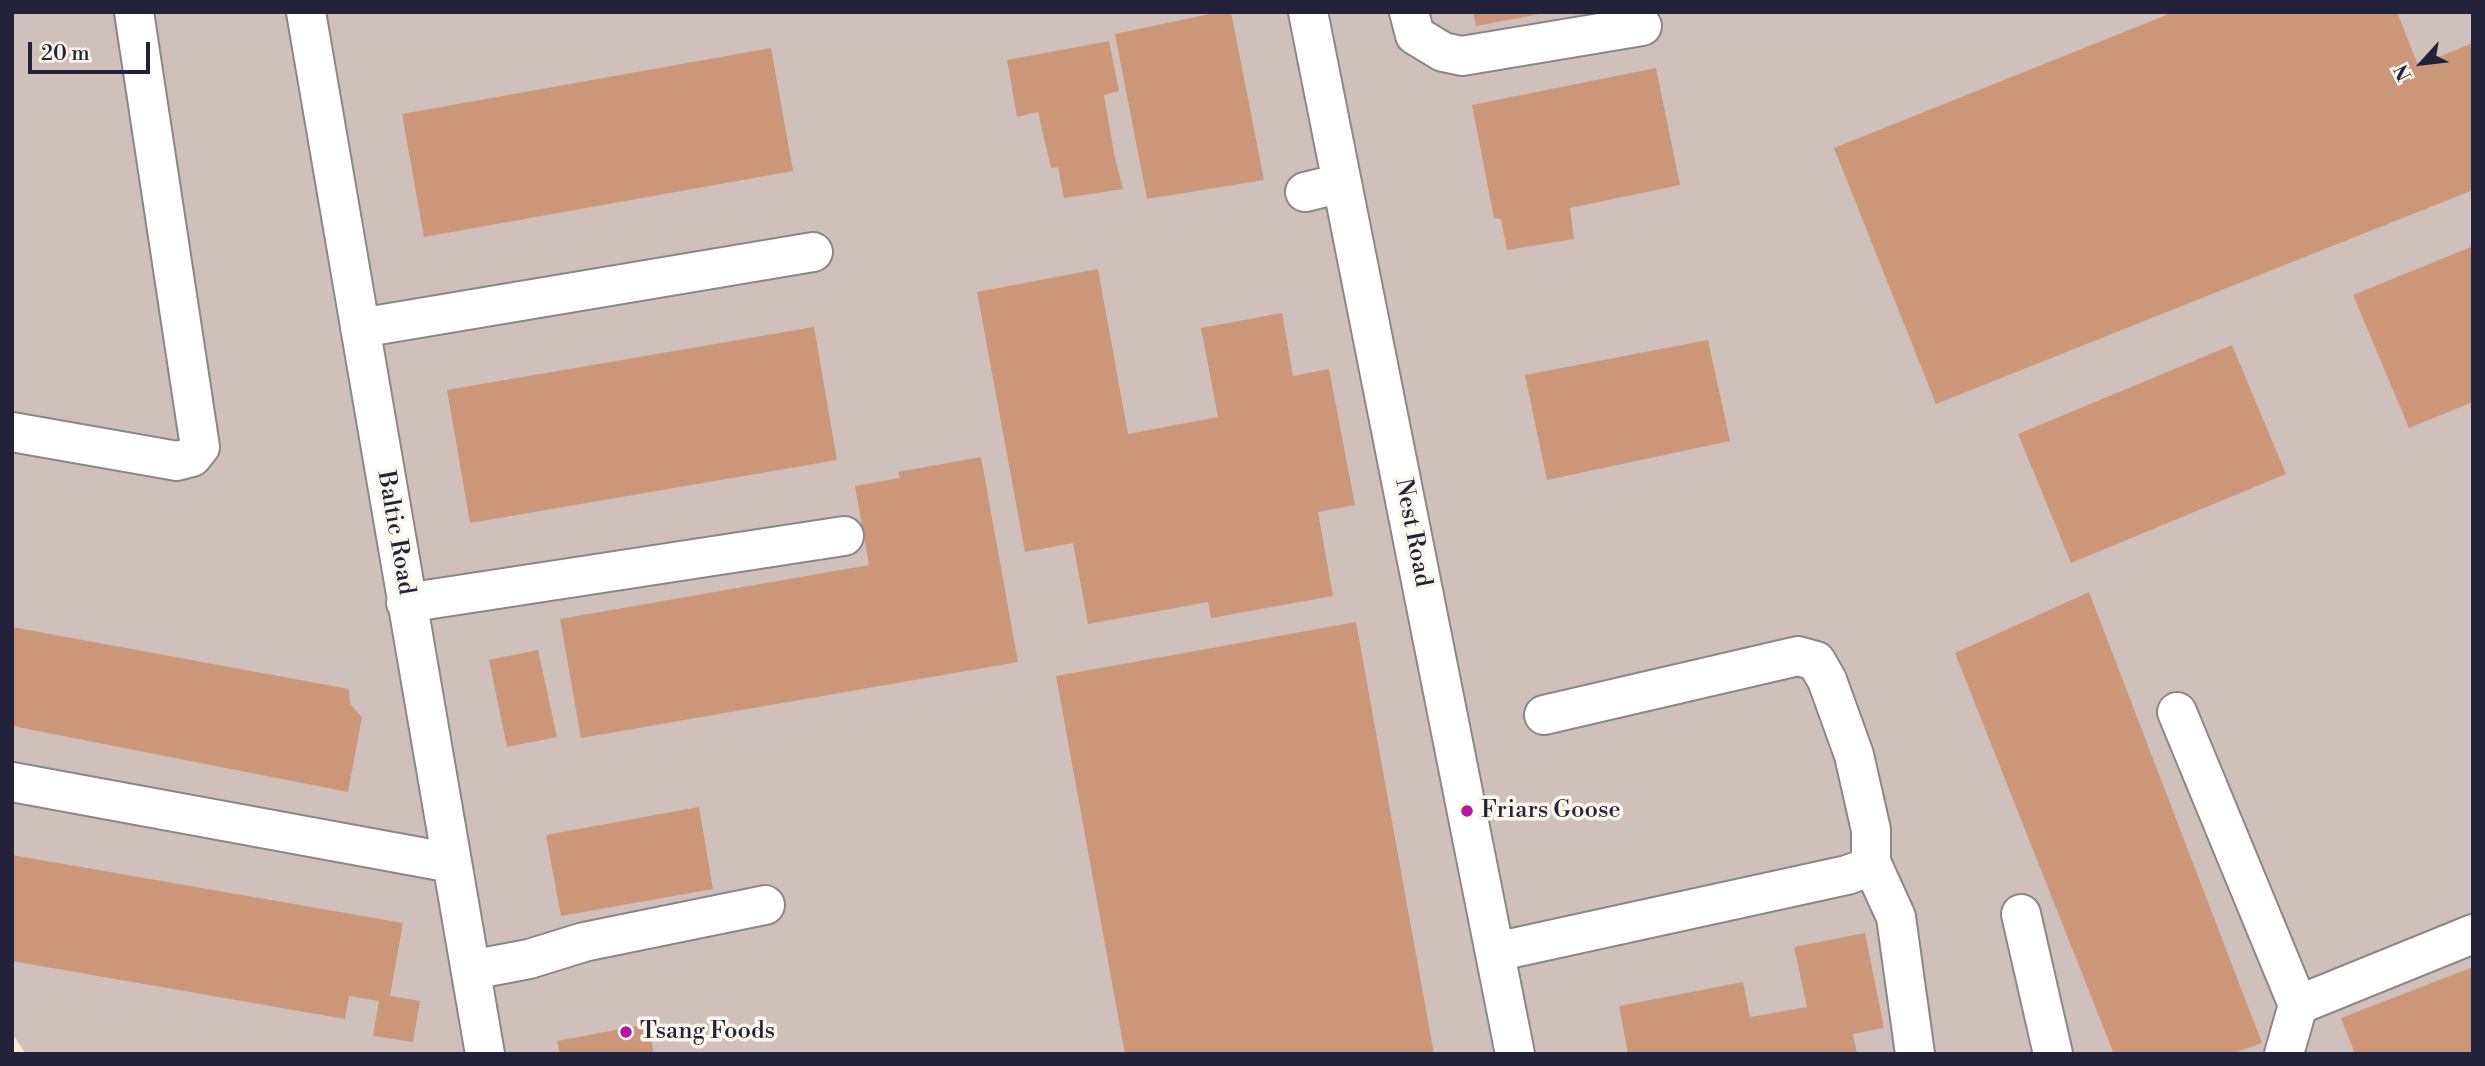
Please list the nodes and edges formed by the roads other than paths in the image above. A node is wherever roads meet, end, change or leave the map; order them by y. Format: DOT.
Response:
graph roads {
  1 [pos="134,12"];
  2 [pos="306,12"];
  3 [pos="1308,12"];
  4 [pos="1409,12"];
  5 [pos="1642,26"];
  6 [pos="1342,183"];
  7 [pos="1305,192"];
  8 [pos="813,252"];
  9 [pos="360,328"];
  10 [pos="12,432"];
  11 [pos="844,536"];
  12 [pos="406,603"];
  13 [pos="2177,712"];
  14 [pos="1545,715"];
  15 [pos="12,782"];
  16 [pos="1871,862"];
  17 [pos="452,863"];
  18 [pos="765,905"];
  19 [pos="2021,914"];
  20 [pos="2473,933"];
  21 [pos="1495,951"];
  22 [pos="471,970"];
  23 [pos="2298,1005"];
  24 [pos="485,1054"];
  25 [pos="1515,1054"];
  26 [pos="1915,1054"];
  27 [pos="2053,1054"];
  28 [pos="2284,1054"];
  1 -- 10 [label="street"];
  2 -- 9 [label="street, Baltic Road"];
  3 -- 6 [label="street, Nest Road"];
  4 -- 5 [label="street"];
  6 -- 7 [label="street"];
  6 -- 21 [label="street, Nest Road"];
  8 -- 9 [label="street"];
  9 -- 12 [label="street, Baltic Road"];
  11 -- 12 [label="street"];
  12 -- 17 [label="street, Baltic Road"];
  13 -- 23 [label="street"];
  14 -- 16 [label="street"];
  15 -- 17 [label="street"];
  16 -- 21 [label="street"];
  16 -- 26 [label="street"];
  17 -- 22 [label="street, Baltic Road"];
  18 -- 22 [label="street"];
  19 -- 27 [label="street"];
  20 -- 23 [label="street"];
  21 -- 25 [label="street, Nest Road"];
  22 -- 24 [label="street, Baltic Road"];
  23 -- 28 [label="street"];
}
